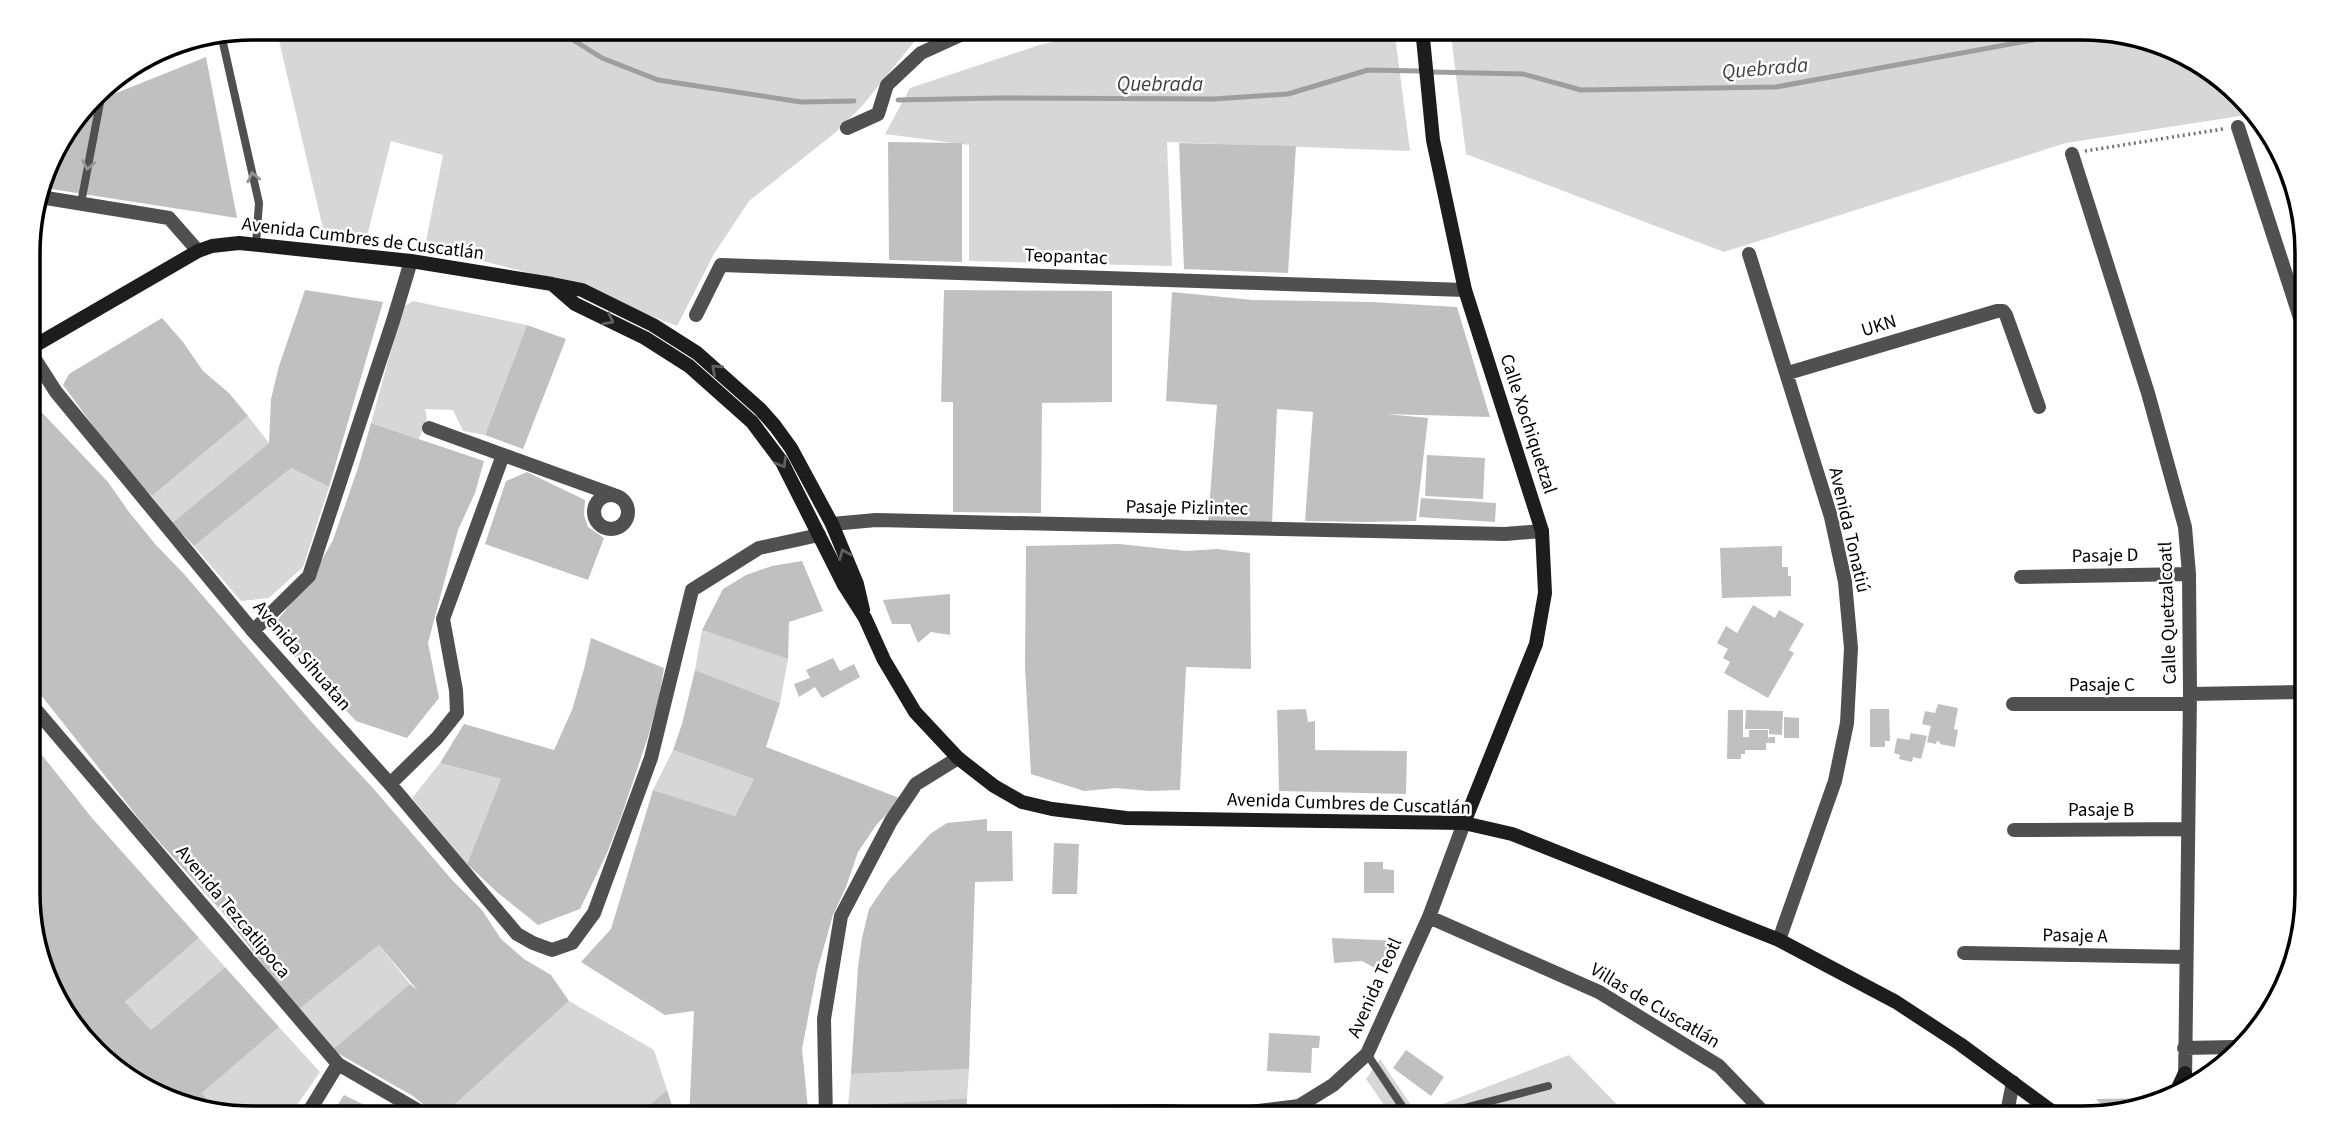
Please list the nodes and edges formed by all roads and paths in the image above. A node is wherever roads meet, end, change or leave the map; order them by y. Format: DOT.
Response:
graph roads {
  1 [pos="1423,40"];
  2 [pos="948,41"];
  3 [pos="221,43"];
  4 [pos="99,107"];
  5 [pos="2251,124"];
  6 [pos="2238,127"];
  7 [pos="847,128"];
  8 [pos="2072,153"];
  9 [pos="48,198"];
  10 [pos="81,203"];
  11 [pos="256,244"];
  12 [pos="198,251"];
  13 [pos="1749,254"];
  14 [pos="411,261"];
  15 [pos="552,284"];
  16 [pos="1465,290"];
  17 [pos="2295,302"];
  18 [pos="696,315"];
  19 [pos="41,342"];
  20 [pos="41,368"];
  21 [pos="1788,373"];
  22 [pos="2039,407"];
  23 [pos="429,428"];
  24 [pos="503,455"];
  25 [pos="614,495"];
  26 [pos="832,524"];
  27 [pos="1542,531"];
  28 [pos="819,535"];
  29 [pos="2189,574"];
  30 [pos="2021,577"];
  31 [pos="865,618"];
  32 [pos="253,631"];
  33 [pos="2295,693"];
  34 [pos="2190,699"];
  35 [pos="2013,704"];
  36 [pos="40,715"];
  37 [pos="958,758"];
  38 [pos="390,783"];
  39 [pos="1464,823"];
  40 [pos="2188,829"];
  41 [pos="2014,830"];
  42 [pos="1429,917"];
  43 [pos="1779,940"];
  44 [pos="1964,953"];
  45 [pos="2186,957"];
  46 [pos="2185,1048"];
  47 [pos="2227,1048"];
  48 [pos="1367,1054"];
  49 [pos="338,1064"];
  50 [pos="2185,1079"];
  51 [pos="2012,1082"];
  52 [pos="1549,1086"];
  53 [pos="1308,1105"];
  54 [pos="1402,1105"];
  55 [pos="1475,1105"];
  56 [pos="1756,1105"];
  57 [pos="2008,1105"];
  58 [pos="2043,1105"];
  59 [pos="312,1106"];
  60 [pos="409,1106"];
  61 [pos="826,1106"];
  1 -- 16 [label="main road, Calle Xochiquetzal"];
  2 -- 7 [label="street"];
  11 -- 3 [label="lane, one-way"];
  4 -- 10 [label="lane, one-way"];
  5 -- 6 [label="path"];
  6 -- 8 [label="path"];
  6 -- 17 [label="street"];
  8 -- 29 [label="street, Calle Quetzalcoatl"];
  9 -- 10 [label="street"];
  10 -- 12 [label="street"];
  11 -- 12 [label="main road, Avenida Cumbres de Cuscatlán"];
  11 -- 14 [label="main road, Avenida Cumbres de Cuscatlán"];
  12 -- 19 [label="main road, Avenida Cumbres de Cuscatlán"];
  13 -- 21 [label="street"];
  14 -- 15 [label="main road, Avenida Cumbres de Cuscatlán"];
  14 -- 32 [label="street"];
  26 -- 15 [label="main road, Avenida Cumbres de Cuscatlán, one-way"];
  15 -- 28 [label="main road, Avenida Cumbres de Cuscatlán, one-way"];
  16 -- 18 [label="street, Teopantac"];
  16 -- 27 [label="main road, Calle Xochiquetzal"];
  20 -- 32 [label="street, Avenida Sihuatan"];
  21 -- 22 [label="street, UKN"];
  21 -- 43 [label="street, Avenida Tonatiú"];
  23 -- 24 [label="street"];
  24 -- 25 [label="street"];
  24 -- 38 [label="street"];
  26 -- 27 [label="street, Pasaje Pizlintec"];
  31 -- 26 [label="main road, Avenida Cumbres de Cuscatlán, one-way"];
  27 -- 39 [label="main road, Calle Xochiquetzal"];
  28 -- 31 [label="main road, Avenida Cumbres de Cuscatlán"];
  28 -- 38 [label="street, Avenida Sihuatan"];
  29 -- 30 [label="street, Pasaje D"];
  29 -- 34 [label="street, Calle Quetzalcoatl"];
  31 -- 37 [label="main road, Avenida Cumbres de Cuscatlán"];
  32 -- 38 [label="street, Avenida Sihuatan"];
  33 -- 34 [label="street, Pasaje C"];
  34 -- 35 [label="street, Pasaje C"];
  34 -- 40 [label="street, Calle Quetzalcoatl"];
  36 -- 49 [label="street, Avenida Tezcatlipoca"];
  37 -- 39 [label="main road, Avenida Cumbres de Cuscatlán"];
  37 -- 61 [label="street"];
  39 -- 42 [label="street, Avenida Teotl"];
  39 -- 43 [label="main road, Avenida Cumbres de Cuscatlán"];
  40 -- 41 [label="street, Pasaje B"];
  40 -- 45 [label="street, Calle Quetzalcoatl"];
  42 -- 48 [label="street, Avenida Teotl"];
  42 -- 56 [label="street, Villas de Cuscatlán"];
  43 -- 51 [label="main road, Avenida Cumbres de Cuscatlán"];
  44 -- 45 [label="street, Pasaje A"];
  45 -- 46 [label="street, Calle Quetzalcoatl"];
  46 -- 47 [label="street"];
  46 -- 50 [label="street, Calle Quetzalcoatl"];
  48 -- 53 [label="street, Avenida Teotl"];
  48 -- 54 [label="lane"];
  49 -- 59 [label="street"];
  49 -- 60 [label="street, Avenida Tezcatlipoca"];
  51 -- 57 [label="street"];
  51 -- 58 [label="main road, Avenida Cumbres de Cuscatlán"];
  52 -- 55 [label="lane"];
}
